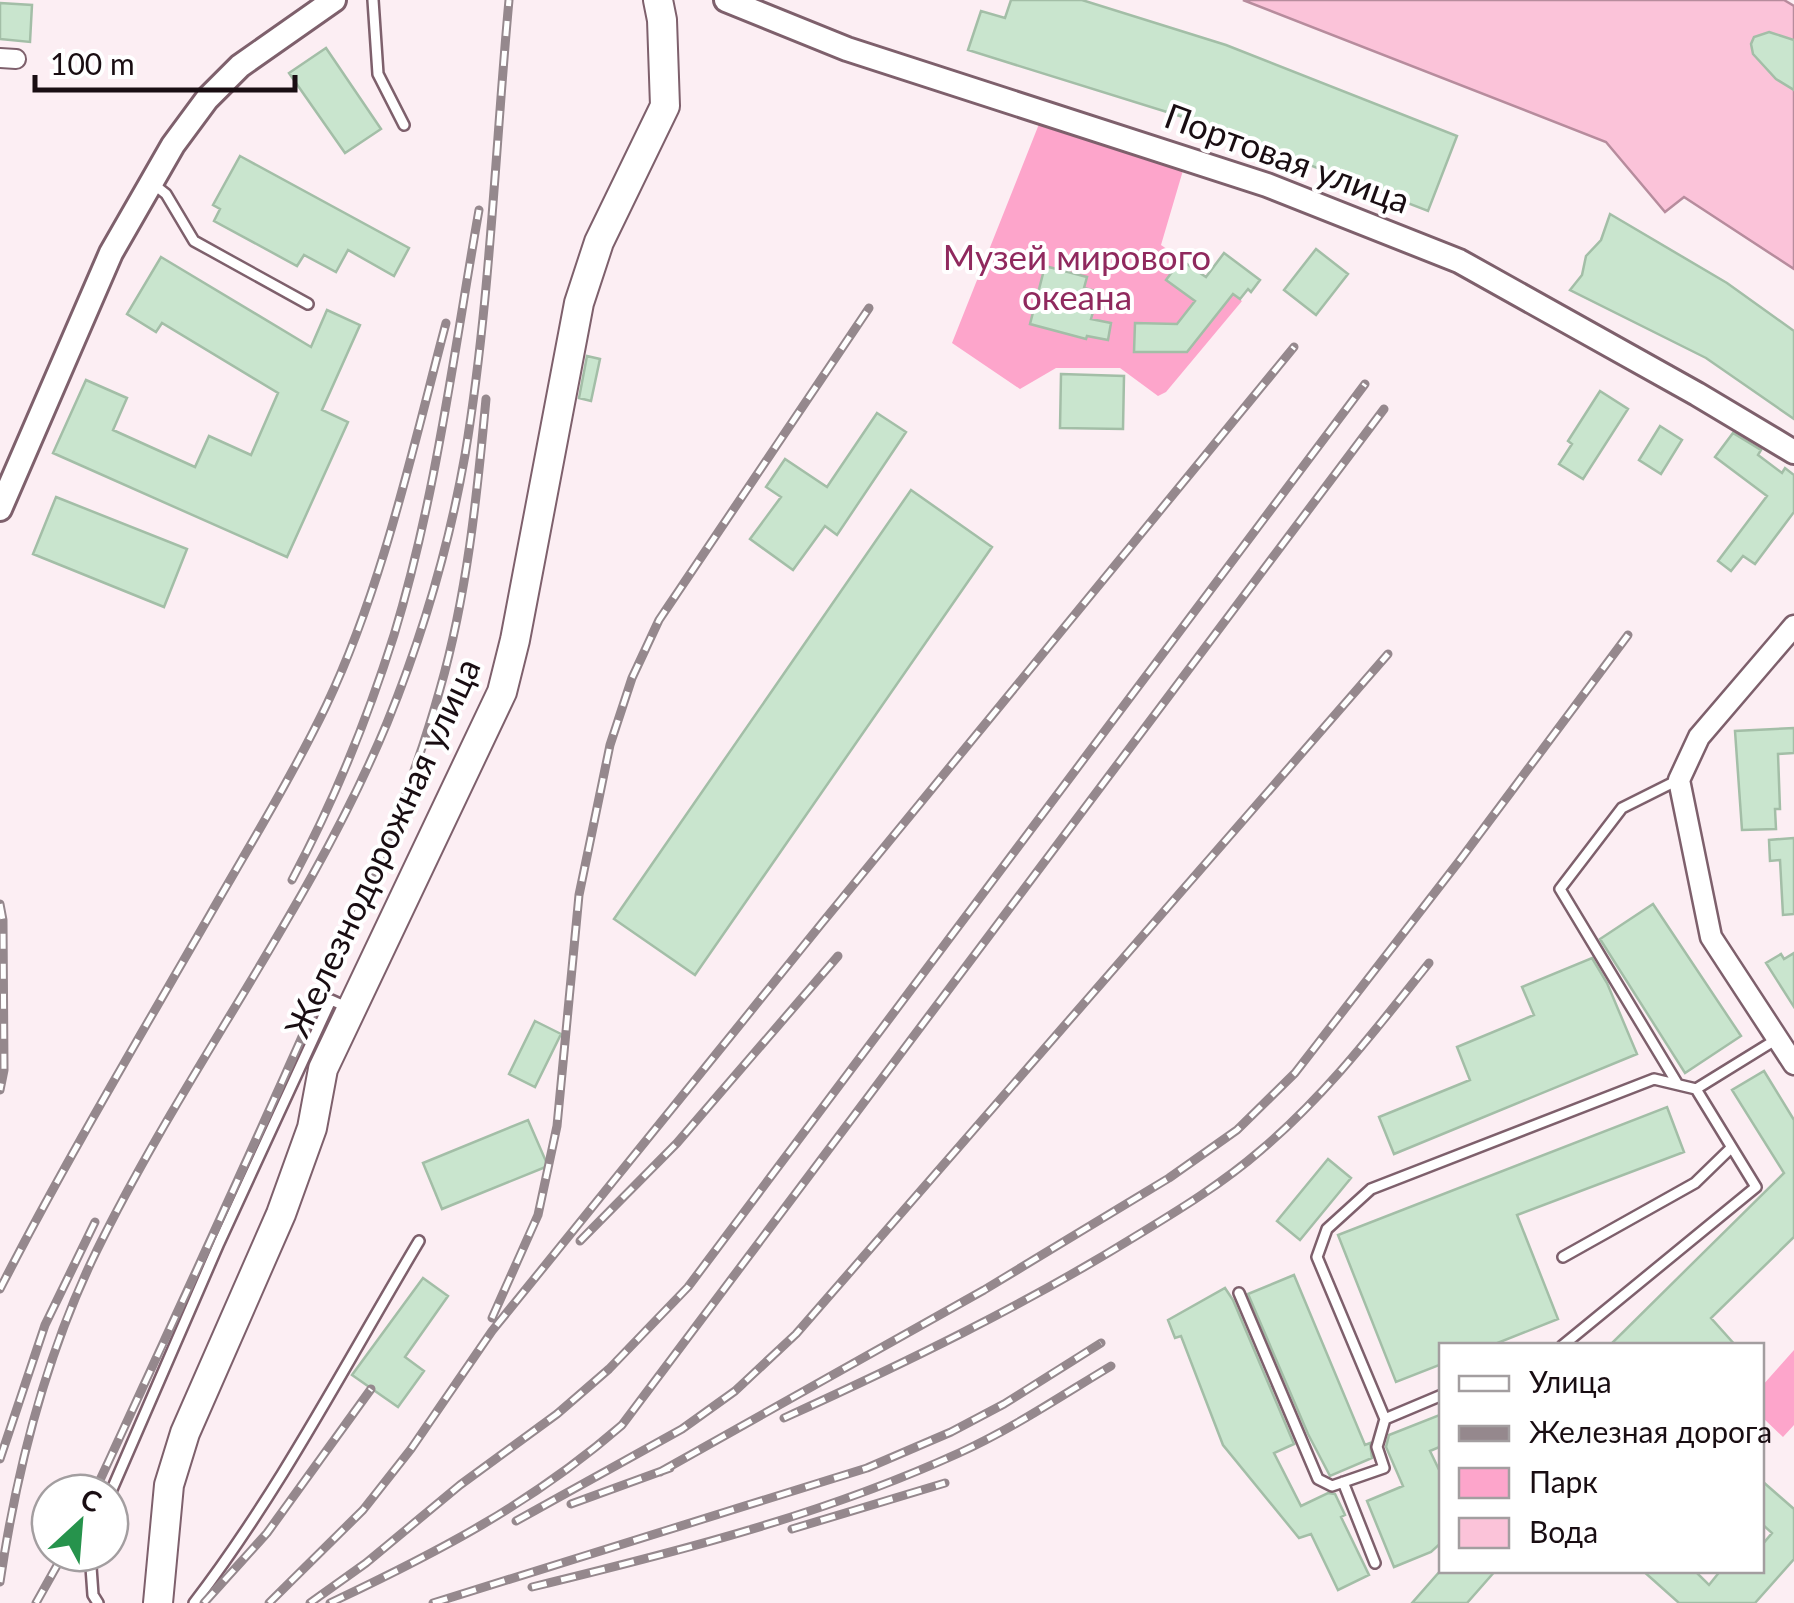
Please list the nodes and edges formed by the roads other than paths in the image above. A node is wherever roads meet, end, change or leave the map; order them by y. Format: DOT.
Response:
graph roads {
  1 [pos="334,0"];
  2 [pos="373,0"];
  3 [pos="658,0"];
  4 [pos="726,0"];
  5 [pos="404,125"];
  6 [pos="150,182"];
  7 [pos="308,304"];
  8 [pos="1794,452"];
  9 [pos="0,509"];
  10 [pos="1794,626"];
  11 [pos="1679,780"];
  12 [pos="351,1009"];
  13 [pos="1776,1039"];
  14 [pos="1794,1064"];
  15 [pos="1677,1083"];
  16 [pos="1696,1089"];
  17 [pos="1731,1148"];
  18 [pos="418,1241"];
  19 [pos="1563,1257"];
  20 [pos="1240,1293"];
  21 [pos="1566,1343"];
  22 [pos="1439,1396"];
  23 [pos="1385,1419"];
  24 [pos="119,1473"];
  25 [pos="1343,1482"];
  26 [pos="1375,1563"];
  27 [pos="91,1573"];
  28 [pos="98,1603"];
  29 [pos="158,1603"];
  30 [pos="194,1603"];
  1 -- 6 [label="main road"];
  2 -- 5 [label="lane"];
  3 -- 12 [label="main road, Железнодорожная улица"];
  4 -- 8 [label="main road, Портовая улица"];
  6 -- 7 [label="lane"];
  6 -- 9 [label="main road"];
  10 -- 11 [label="street"];
  11 -- 13 [label="street"];
  11 -- 15 [label="lane"];
  12 -- 24 [label="lane"];
  12 -- 29 [label="main road, Железнодорожная улица"];
  13 -- 14 [label="street"];
  13 -- 16 [label="lane"];
  15 -- 16 [label="lane"];
  15 -- 23 [label="lane"];
  16 -- 17 [label="lane"];
  17 -- 19 [label="lane"];
  17 -- 21 [label="lane"];
  18 -- 30 [label="lane"];
  20 -- 25 [label="lane"];
  22 -- 23 [label="lane"];
  23 -- 25 [label="lane"];
  25 -- 26 [label="lane"];
  27 -- 28 [label="lane"];
}
